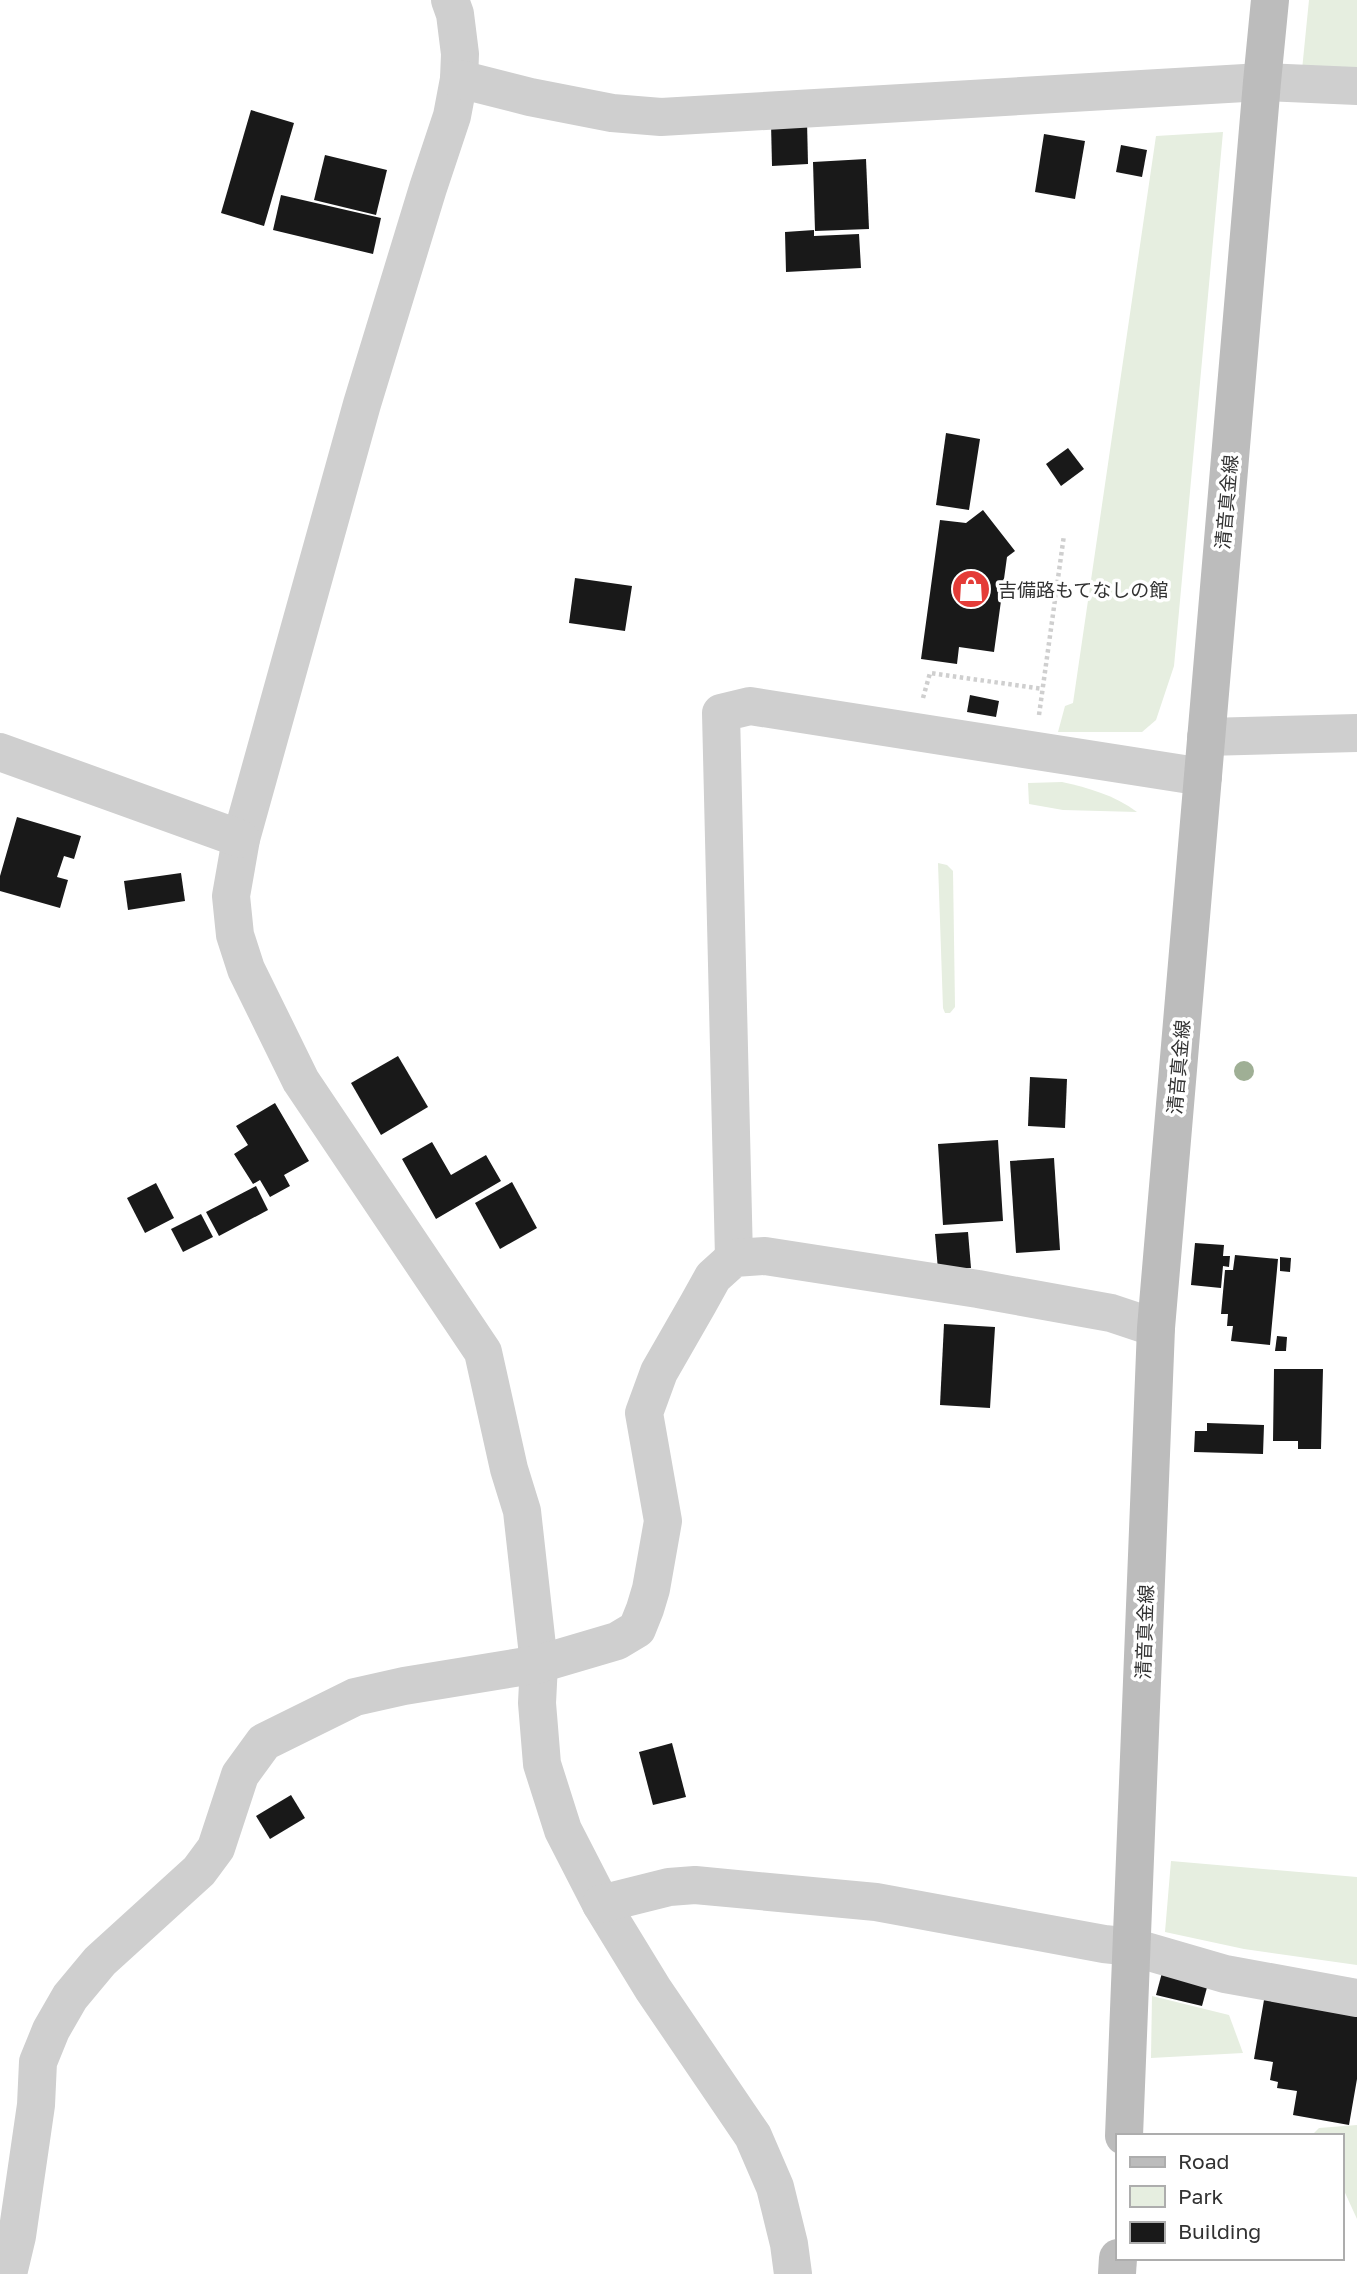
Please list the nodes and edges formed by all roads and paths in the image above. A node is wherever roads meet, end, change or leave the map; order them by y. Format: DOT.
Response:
graph roads {
  1 [pos="450,0"];
  2 [pos="1270,0"];
  3 [pos="460,79"];
  4 [pos="1262,82"];
  5 [pos="1357,86"];
  6 [pos="1064,535"];
  7 [pos="1043,689"];
  8 [pos="915,732"];
  9 [pos="1357,733"];
  10 [pos="1206,737"];
  11 [pos="1034,750"];
  12 [pos="0,752"];
  13 [pos="1203,777"];
  14 [pos="241,839"];
  15 [pos="734,1258"];
  16 [pos="1156,1328"];
  17 [pos="539,1664"];
  18 [pos="601,1904"];
  19 [pos="1132,1947"];
  20 [pos="1357,1998"];
  21 [pos="1124,2134"];
  22 [pos="8,2274"];
  23 [pos="793,2274"];
  1 -- 3 [label="street"];
  2 -- 4 [label="main road, 清音真金線"];
  3 -- 4 [label="street"];
  3 -- 14 [label="street"];
  4 -- 5 [label="street"];
  4 -- 10 [label="main road, 清音真金線"];
  6 -- 7 [label="path"];
  7 -- 8 [label="path"];
  7 -- 11 [label="path"];
  8 -- 11 [label="street"];
  8 -- 15 [label="street"];
  9 -- 10 [label="street"];
  10 -- 13 [label="main road, 清音真金線"];
  11 -- 13 [label="street"];
  12 -- 14 [label="street"];
  13 -- 16 [label="main road, 清音真金線"];
  14 -- 17 [label="street"];
  15 -- 16 [label="street"];
  15 -- 17 [label="street"];
  16 -- 19 [label="main road, 清音真金線"];
  17 -- 18 [label="street"];
  17 -- 22 [label="street"];
  18 -- 19 [label="street"];
  18 -- 23 [label="street"];
  19 -- 20 [label="street"];
  19 -- 21 [label="main road, 清音真金線"];
}
